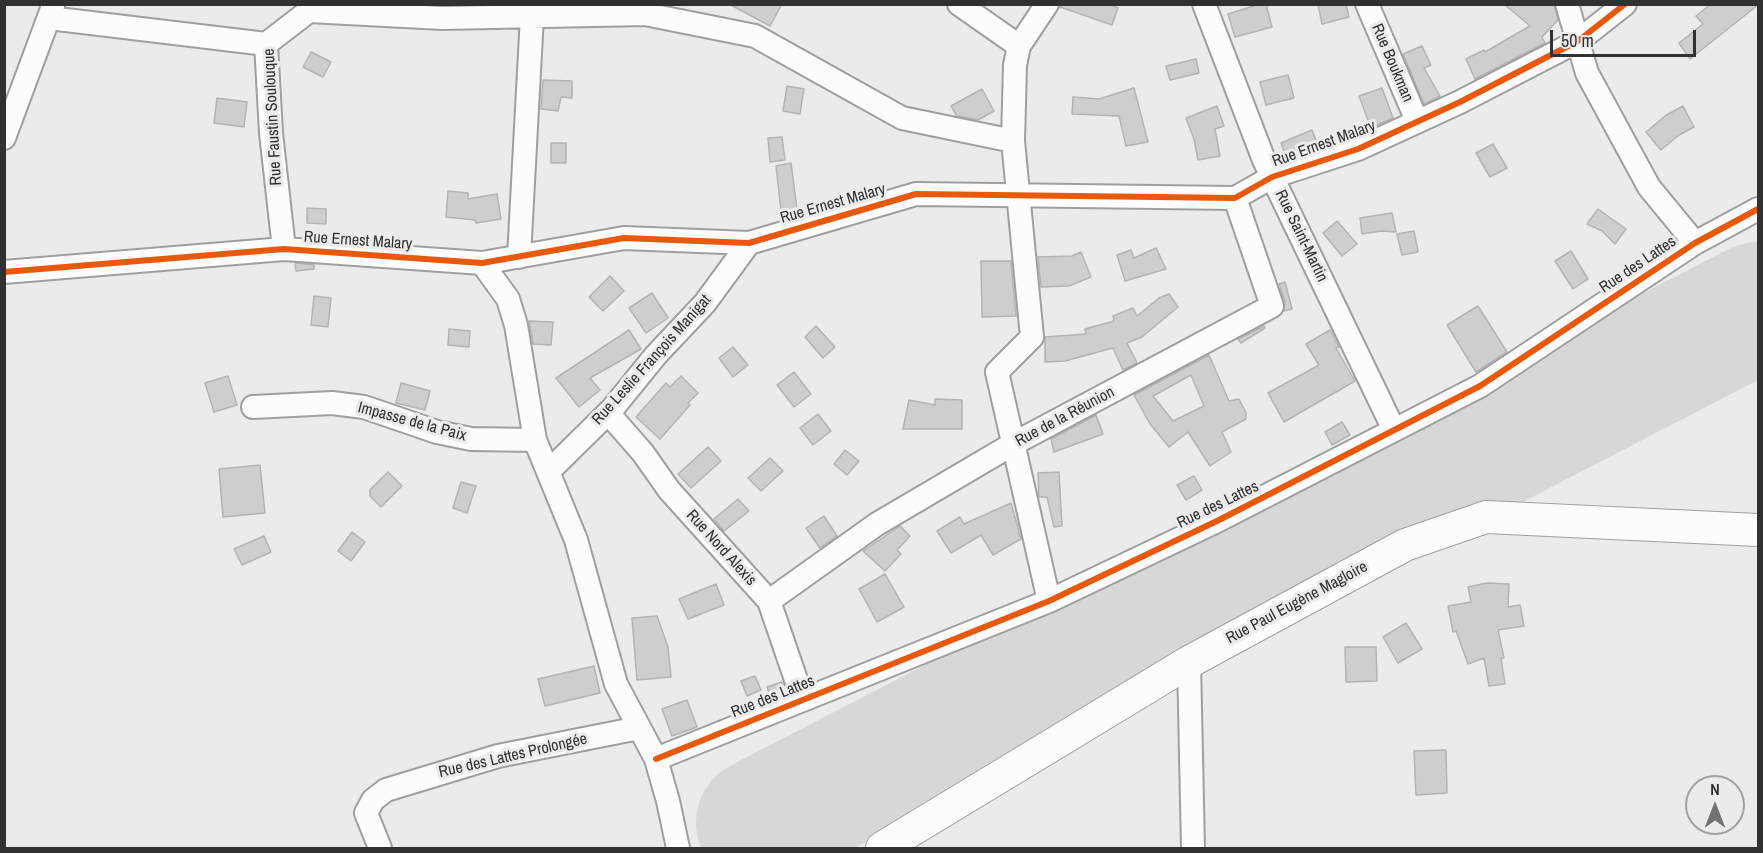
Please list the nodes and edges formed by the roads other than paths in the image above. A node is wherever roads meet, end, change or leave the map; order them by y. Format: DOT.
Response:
graph roads {
  1 [pos="959,4"];
  2 [pos="1047,4"];
  3 [pos="1204,4"];
  4 [pos="1367,4"];
  5 [pos="1567,4"];
  6 [pos="1624,4"];
  7 [pos="310,8"];
  8 [pos="52,11"];
  9 [pos="532,16"];
  10 [pos="1578,41"];
  11 [pos="266,44"];
  12 [pos="1019,46"];
  13 [pos="1417,121"];
  14 [pos="4,138"];
  15 [pos="1013,141"];
  16 [pos="1272,177"];
  17 [pos="1018,195"];
  18 [pos="1235,198"];
  19 [pos="1758,209"];
  20 [pos="749,243"];
  21 [pos="1695,243"];
  22 [pos="284,249"];
  23 [pos="519,256"];
  24 [pos="482,263"];
  25 [pos="4,272"];
  26 [pos="254,407"];
  27 [pos="608,413"];
  28 [pos="1394,430"];
  29 [pos="535,440"];
  30 [pos="1013,444"];
  31 [pos="548,472"];
  32 [pos="1758,530"];
  33 [pos="769,601"];
  34 [pos="1049,601"];
  35 [pos="1189,662"];
  36 [pos="803,700"];
  37 [pos="639,728"];
  38 [pos="656,759"];
  39 [pos="380,849"];
  40 [pos="678,849"];
  41 [pos="882,849"];
  42 [pos="1193,849"];
  1 -- 12 [label="street"];
  2 -- 12 [label="street"];
  3 -- 16 [label="street, Rue Saint-Martin"];
  4 -- 13 [label="street, Rue Boukman"];
  5 -- 10 [label="street"];
  6 -- 10 [label="street, Rue Ernest Malary"];
  7 -- 9 [label="street"];
  7 -- 11 [label="street, Rue Faustin Soulouque"];
  8 -- 11 [label="street"];
  8 -- 14 [label="street"];
  9 -- 15 [label="street"];
  9 -- 23 [label="street"];
  10 -- 13 [label="street, Rue Ernest Malary"];
  10 -- 21 [label="street"];
  11 -- 22 [label="street, Rue Faustin Soulouque"];
  12 -- 15 [label="street"];
  13 -- 16 [label="street, Rue Ernest Malary"];
  15 -- 17 [label="street"];
  16 -- 18 [label="street, Rue Ernest Malary"];
  16 -- 28 [label="street, Rue Saint-Martin"];
  17 -- 18 [label="street, Rue Ernest Malary"];
  17 -- 20 [label="street, Rue Ernest Malary"];
  17 -- 30 [label="street"];
  18 -- 30 [label="street, Rue de la Réunion"];
  19 -- 21 [label="street, Rue des Lattes"];
  20 -- 23 [label="street, Rue Ernest Malary"];
  20 -- 27 [label="street, Rue Leslie François Manigat"];
  21 -- 28 [label="street, Rue des Lattes"];
  22 -- 24 [label="street, Rue Ernest Malary"];
  22 -- 25 [label="street, Rue Ernest Malary"];
  23 -- 24 [label="street, Rue Ernest Malary"];
  24 -- 29 [label="street"];
  26 -- 29 [label="street, Impasse de la Paix"];
  27 -- 31 [label="street, Rue Leslie François Manigat"];
  27 -- 33 [label="street, Rue Nord Alexis"];
  28 -- 34 [label="street, Rue des Lattes"];
  29 -- 31 [label="street"];
  30 -- 33 [label="street, Rue de la Réunion"];
  30 -- 34 [label="street"];
  31 -- 37 [label="street"];
  32 -- 35 [label="main road, Rue Paul Eugène Magloire"];
  33 -- 36 [label="street, Rue Nord Alexis"];
  34 -- 36 [label="street, Rue des Lattes"];
  35 -- 41 [label="main road, Rue Paul Eugène Magloire"];
  35 -- 42 [label="street"];
  36 -- 38 [label="street, Rue des Lattes"];
  37 -- 38 [label="street"];
  37 -- 39 [label="street, Rue des Lattes Prolongée"];
  38 -- 40 [label="street"];
}
